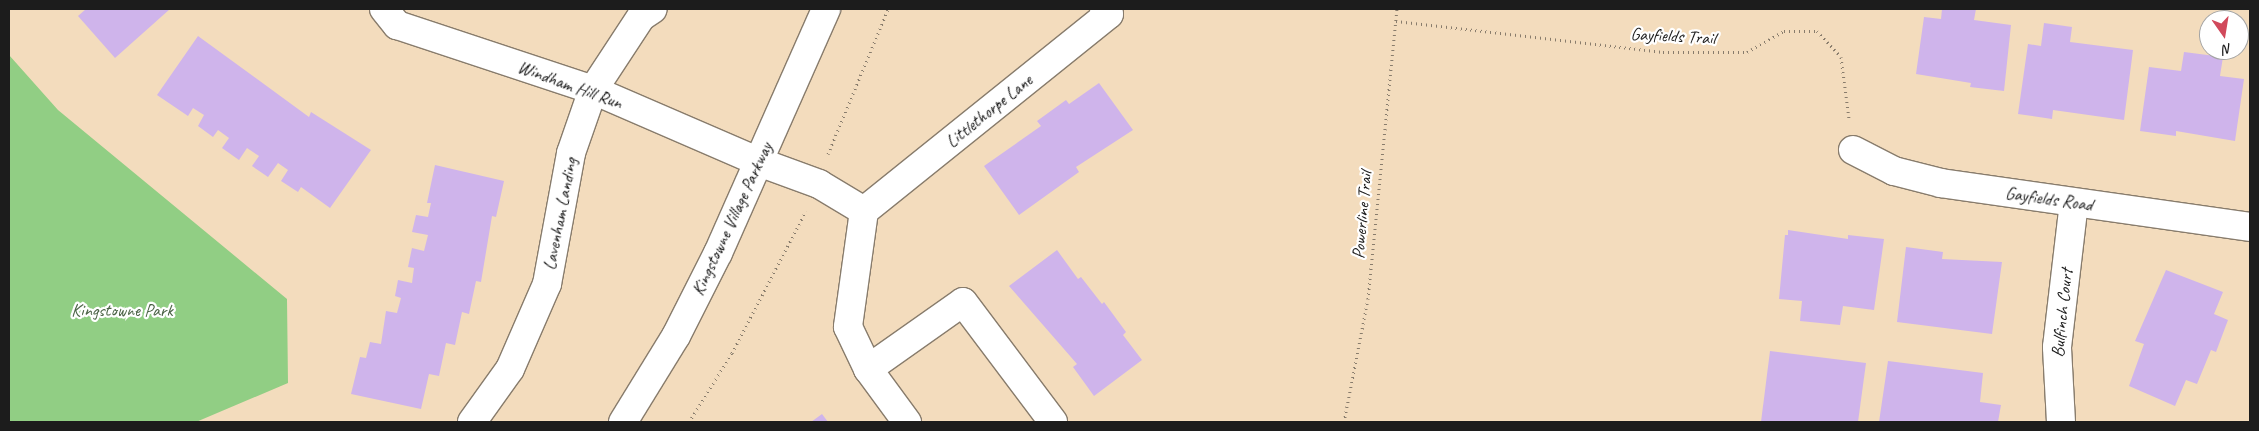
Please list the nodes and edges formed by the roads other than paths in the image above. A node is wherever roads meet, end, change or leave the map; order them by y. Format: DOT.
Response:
graph roads {
  1 [pos="384,9"];
  2 [pos="652,9"];
  3 [pos="826,9"];
  4 [pos="1104,9"];
  5 [pos="592,90"];
  6 [pos="1853,150"];
  7 [pos="758,162"];
  8 [pos="2074,203"];
  9 [pos="864,211"];
  10 [pos="2250,227"];
  11 [pos="868,369"];
  12 [pos="472,422"];
  13 [pos="623,422"];
  14 [pos="908,422"];
  15 [pos="1053,422"];
  16 [pos="2060,422"];
  1 -- 5 [label="street, Windham Hill Run"];
  2 -- 5 [label="street, Lavenham Landing"];
  3 -- 7 [label="street, Kingstowne Village Parkway"];
  4 -- 9 [label="street, Littlethorpe Lane"];
  5 -- 7 [label="street, Windham Hill Run"];
  5 -- 12 [label="street, Lavenham Landing"];
  6 -- 8 [label="street, Gayfields Road"];
  7 -- 9 [label="street"];
  7 -- 13 [label="street, Kingstowne Village Parkway"];
  8 -- 10 [label="street, Gayfields Road"];
  8 -- 16 [label="street, Bulfinch Court"];
  9 -- 11 [label="street"];
  11 -- 14 [label="street"];
  11 -- 15 [label="street"];
}
